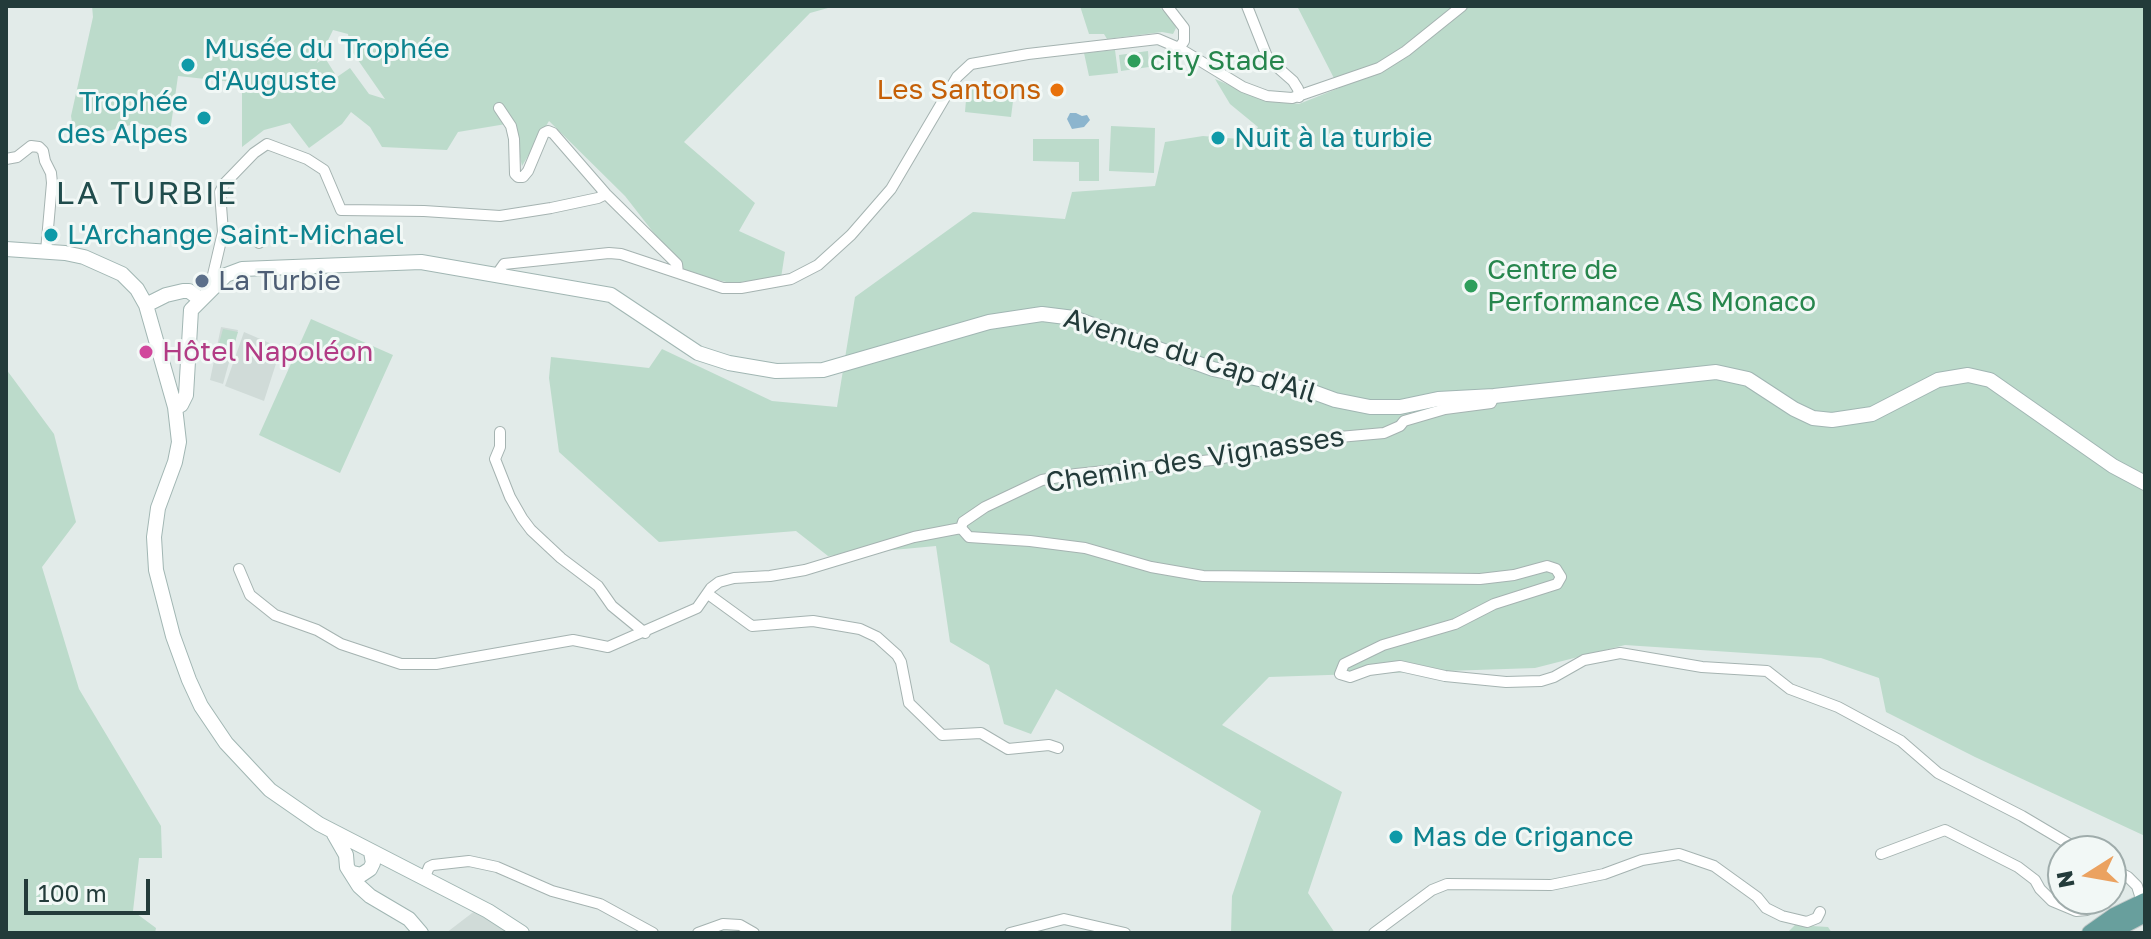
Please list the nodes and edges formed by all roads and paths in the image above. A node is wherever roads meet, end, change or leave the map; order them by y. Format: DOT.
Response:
graph roads {
  1 [pos="1167,6"];
  2 [pos="1247,6"];
  3 [pos="1462,6"];
  4 [pos="1179,48"];
  5 [pos="1299,97"];
  6 [pos="499,108"];
  7 [pos="6,159"];
  8 [pos="606,194"];
  9 [pos="8,249"];
  10 [pos="46,251"];
  11 [pos="678,273"];
  12 [pos="497,274"];
  13 [pos="214,285"];
  14 [pos="196,303"];
  15 [pos="146,305"];
  16 [pos="175,407"];
  17 [pos="1402,414"];
  18 [pos="500,432"];
  19 [pos="2145,483"];
  20 [pos="961,528"];
  21 [pos="239,569"];
  22 [pos="708,594"];
  23 [pos="645,633"];
  24 [pos="1058,748"];
  25 [pos="2052,835"];
  26 [pos="1881,854"];
  27 [pos="361,861"];
  28 [pos="2127,876"];
  29 [pos="425,877"];
  30 [pos="2047,896"];
  31 [pos="2144,906"];
  32 [pos="1820,912"];
  33 [pos="421,933"];
  34 [pos="522,933"];
  35 [pos="653,933"];
  36 [pos="698,933"];
  37 [pos="754,933"];
  38 [pos="1010,933"];
  39 [pos="1125,933"];
  40 [pos="1374,933"];
  41 [pos="2090,933"];
  42 [pos="2109,933"];
  1 -- 4 [label="street"];
  2 -- 5 [label="street"];
  3 -- 5 [label="street"];
  4 -- 5 [label="street"];
  4 -- 11 [label="street"];
  6 -- 8 [label="street"];
  7 -- 10 [label="street"];
  8 -- 11 [label="street"];
  8 -- 13 [label="street"];
  9 -- 10 [label="street"];
  10 -- 15 [label="street"];
  11 -- 12 [label="street"];
  12 -- 13 [label="street, Avenue du Cap d'Ail"];
  12 -- 17 [label="street, Avenue du Cap d'Ail"];
  13 -- 14 [label="street, Avenue du Cap d'Ail"];
  14 -- 15 [label="street"];
  14 -- 16 [label="street"];
  15 -- 16 [label="street"];
  16 -- 27 [label="street"];
  17 -- 19 [label="street, Avenue du Cap d'Ail"];
  17 -- 20 [label="street, Chemin des Vignasses"];
  18 -- 23 [label="street"];
  20 -- 22 [label="street, Chemin des Vignasses"];
  20 -- 25 [label="street"];
  21 -- 23 [label="street, Chemin des Vignasses"];
  22 -- 23 [label="street, Chemin des Vignasses"];
  22 -- 24 [label="street"];
  26 -- 30 [label="street"];
  27 -- 29 [label="street"];
  27 -- 33 [label="street"];
  28 -- 31 [label="street"];
  29 -- 34 [label="street"];
  29 -- 35 [label="street"];
  31 -- 41 [label="main road"];
  31 -- 42 [label="main road"];
  32 -- 40 [label="street"];
  36 -- 37 [label="street"];
  38 -- 39 [label="street"];
}
